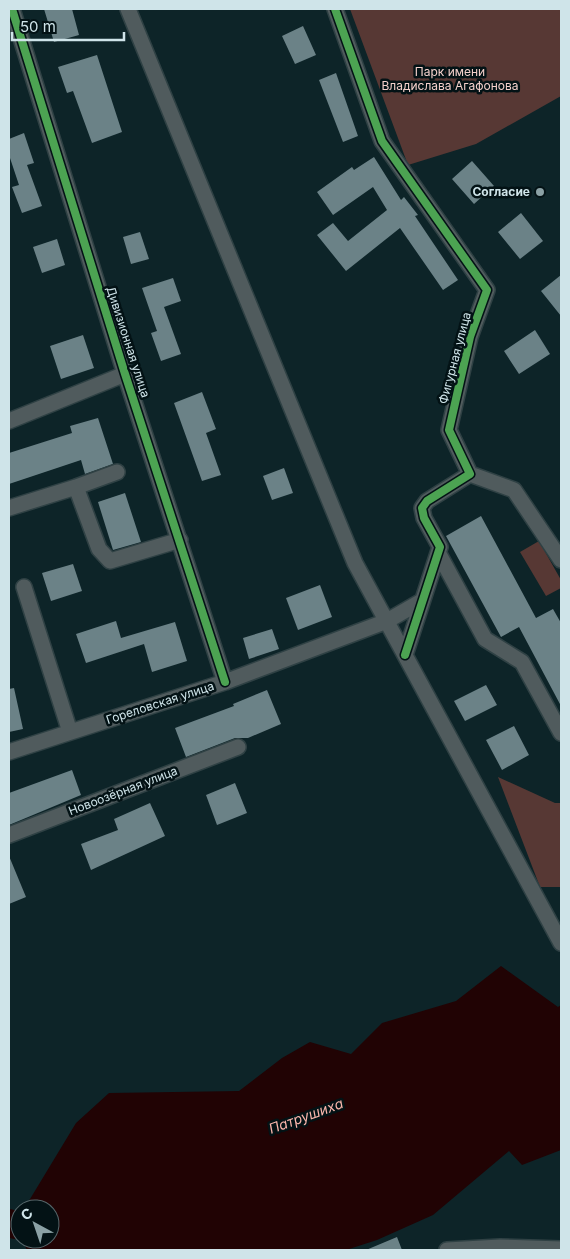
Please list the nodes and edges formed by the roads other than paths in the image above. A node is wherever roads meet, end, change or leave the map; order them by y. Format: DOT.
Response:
graph roads {
  1 [pos="12,9"];
  2 [pos="128,9"];
  3 [pos="335,9"];
  4 [pos="125,374"];
  5 [pos="9,421"];
  6 [pos="116,472"];
  7 [pos="470,474"];
  8 [pos="76,487"];
  9 [pos="9,508"];
  10 [pos="180,540"];
  11 [pos="439,554"];
  12 [pos="561,560"];
  13 [pos="24,587"];
  14 [pos="420,602"];
  15 [pos="387,621"];
  16 [pos="405,655"];
  17 [pos="225,682"];
  18 [pos="70,732"];
  19 [pos="561,733"];
  20 [pos="238,747"];
  21 [pos="9,752"];
  22 [pos="9,835"];
  23 [pos="561,943"];
  24 [pos="447,1250"];
  25 [pos="561,1250"];
  1 -- 4 [label="street, Дивизионная улица"];
  2 -- 15 [label="street"];
  3 -- 7 [label="street, Фигурная улица"];
  4 -- 5 [label="street"];
  4 -- 10 [label="street, Дивизионная улица"];
  6 -- 8 [label="street"];
  7 -- 11 [label="street"];
  7 -- 12 [label="street"];
  8 -- 9 [label="street"];
  8 -- 10 [label="street"];
  10 -- 17 [label="street, Дивизионная улица"];
  11 -- 14 [label="street"];
  11 -- 19 [label="street"];
  13 -- 18 [label="street"];
  14 -- 15 [label="street, Гореловская улица"];
  14 -- 16 [label="street"];
  15 -- 16 [label="street"];
  15 -- 17 [label="street, Гореловская улица"];
  16 -- 23 [label="street"];
  17 -- 18 [label="street, Гореловская улица"];
  18 -- 21 [label="street, Гореловская улица"];
  20 -- 22 [label="street, Новоозёрная улица"];
  24 -- 25 [label="street"];
}
